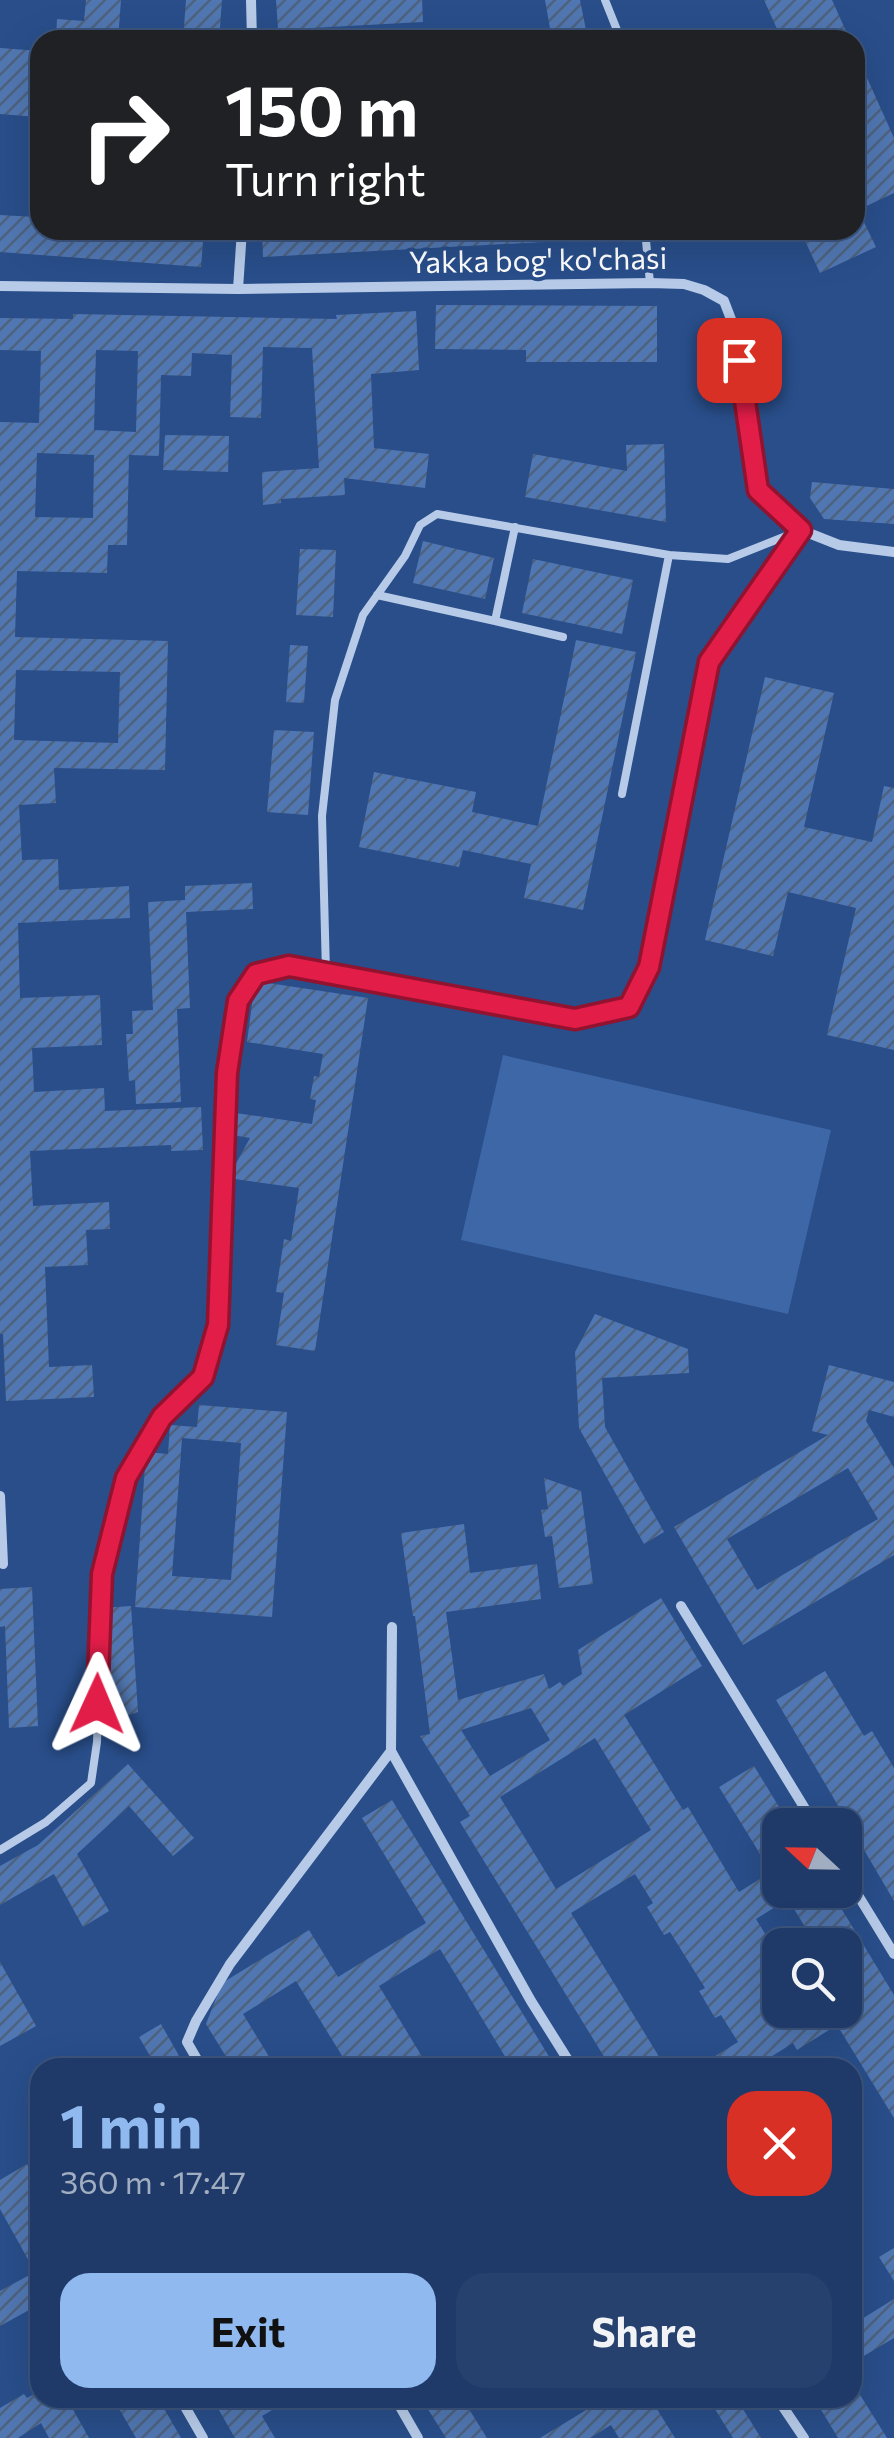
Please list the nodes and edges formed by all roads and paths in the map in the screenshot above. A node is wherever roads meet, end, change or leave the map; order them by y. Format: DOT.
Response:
graph roads {
  1 [pos="251,0"];
  2 [pos="605,0"];
  3 [pos="252,30"];
  4 [pos="617,30"];
  5 [pos="241,240"];
  6 [pos="646,240"];
  7 [pos="650,283"];
  8 [pos="0,286"];
  9 [pos="238,289"];
  10 [pos="516,527"];
  11 [pos="801,530"];
  12 [pos="894,552"];
  13 [pos="669,555"];
  14 [pos="377,595"];
  15 [pos="495,622"];
  16 [pos="563,637"];
  17 [pos="622,794"];
  18 [pos="326,973"];
  19 [pos="0,1496"];
  20 [pos="3,1564"];
  21 [pos="681,1606"];
  22 [pos="392,1627"];
  23 [pos="391,1751"];
  24 [pos="805,1808"];
  25 [pos="0,1850"];
  26 [pos="862,1902"];
  27 [pos="894,1954"];
  28 [pos="196,2058"];
  29 [pos="566,2058"];
  30 [pos="186,2408"];
  31 [pos="400,2408"];
  32 [pos="784,2408"];
  33 [pos="203,2438"];
  34 [pos="418,2438"];
  35 [pos="804,2438"];
  1 -- 3 [label="street"];
  2 -- 4 [label="lane"];
  5 -- 9 [label="street"];
  6 -- 7 [label="lane"];
  7 -- 9 [label="street, Yakka bog' ko'chasi"];
  7 -- 11 [label="street, Yakka bog' ko'chasi"];
  8 -- 9 [label="street, Yakka bog' ko'chasi"];
  10 -- 13 [label="lane"];
  10 -- 14 [label="lane"];
  10 -- 15 [label="lane"];
  11 -- 12 [label="street, Yakka bog' ko'chasi"];
  11 -- 13 [label="lane"];
  11 -- 18 [label="lane"];
  13 -- 17 [label="lane"];
  14 -- 15 [label="lane"];
  14 -- 18 [label="lane"];
  15 -- 16 [label="lane"];
  18 -- 25 [label="lane"];
  19 -- 20 [label="street"];
  21 -- 24 [label="street"];
  22 -- 23 [label="street"];
  23 -- 28 [label="street"];
  23 -- 29 [label="street"];
  26 -- 27 [label="street"];
  30 -- 33 [label="street"];
  31 -- 34 [label="street"];
  32 -- 35 [label="street"];
}
